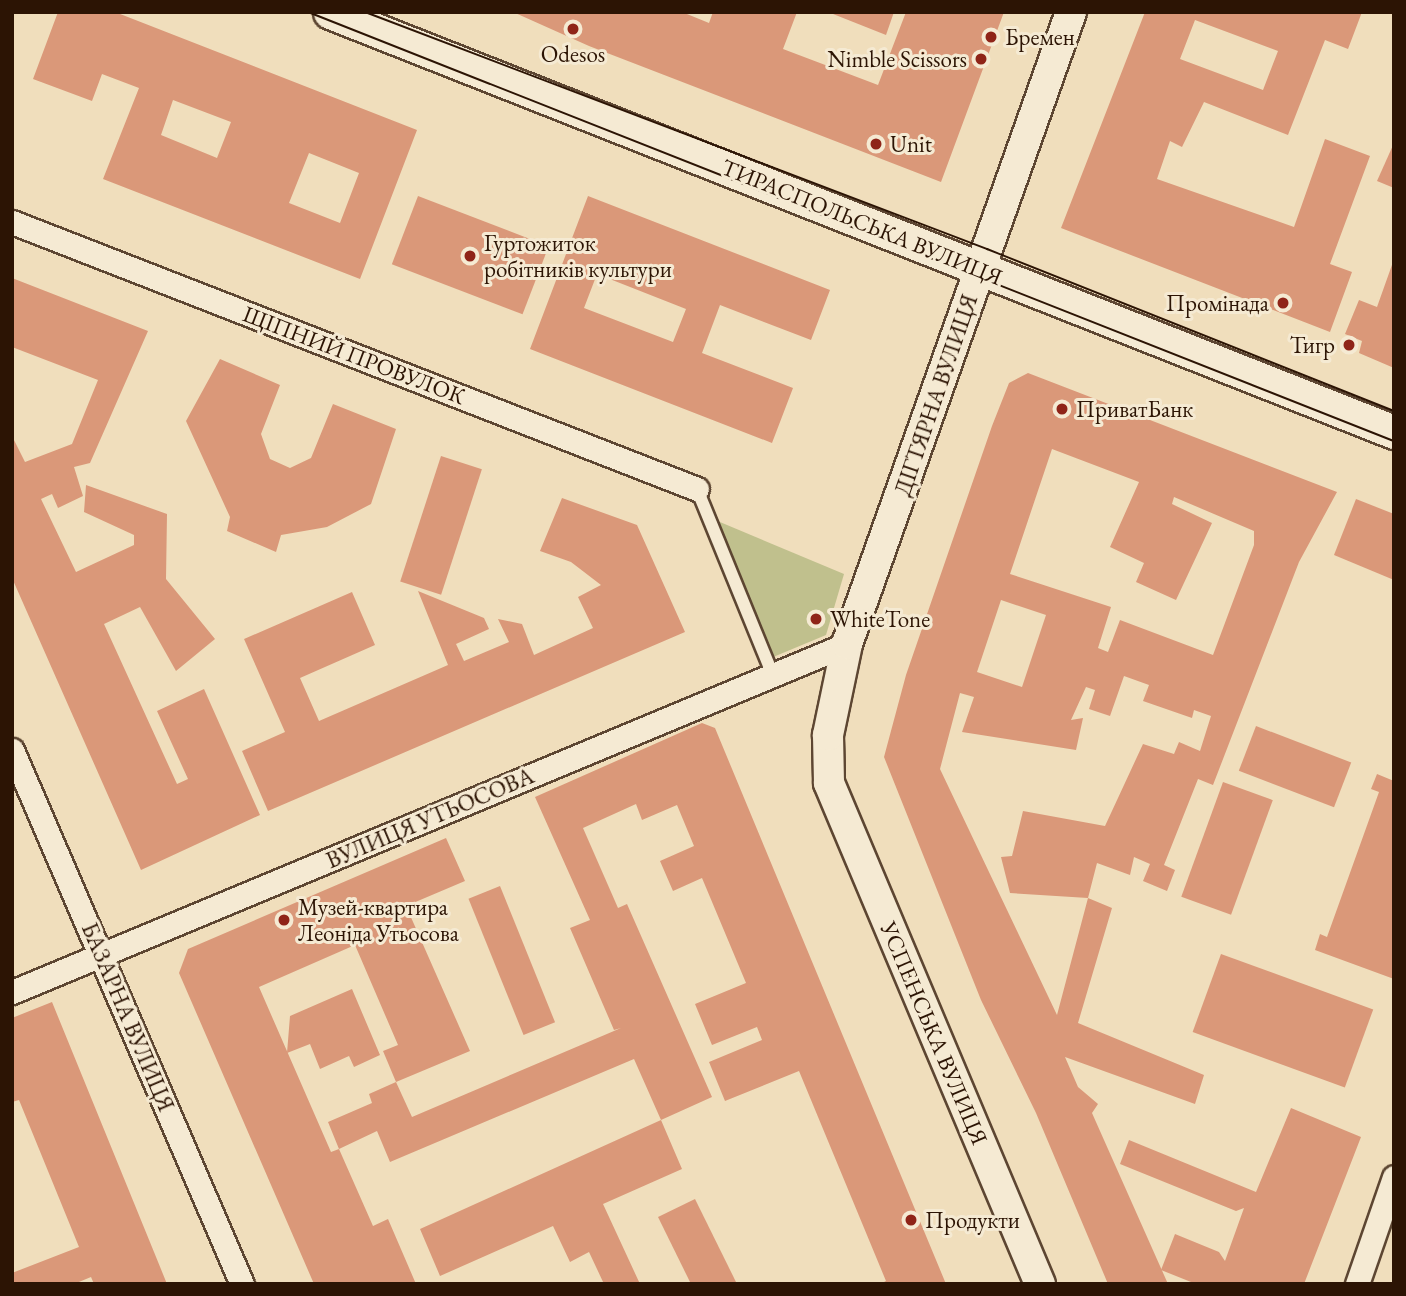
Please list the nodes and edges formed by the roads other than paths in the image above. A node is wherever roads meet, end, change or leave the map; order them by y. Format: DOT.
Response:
graph roads {
  1 [pos="330,12"];
  2 [pos="1071,12"];
  3 [pos="12,222"];
  4 [pos="980,268"];
  5 [pos="1394,432"];
  6 [pos="697,489"];
  7 [pos="847,644"];
  8 [pos="774,675"];
  9 [pos="12,750"];
  10 [pos="829,783"];
  11 [pos="102,955"];
  12 [pos="12,992"];
  13 [pos="1394,1177"];
  14 [pos="242,1284"];
  15 [pos="1040,1284"];
  16 [pos="1357,1284"];
  1 -- 4 [label="main road, ТИРАСПОЛЬСЬКА ВУЛИЦЯ"];
  2 -- 4 [label="street, ДІГТЯРНА ВУЛИЦЯ"];
  3 -- 6 [label="street, ЩІПНИЙ ПРОВУЛОК"];
  4 -- 5 [label="main road, ТИРАСПОЛЬСЬКА ВУЛИЦЯ"];
  4 -- 7 [label="street, ДІГТЯРНА ВУЛИЦЯ"];
  6 -- 8 [label="lane"];
  7 -- 8 [label="street, ВУЛИЦЯ УТЬОСОВА"];
  7 -- 10 [label="street, ДІГТЯРНА ВУЛИЦЯ"];
  8 -- 11 [label="street, ВУЛИЦЯ УТЬОСОВА"];
  9 -- 11 [label="street, БАЗАРНА ВУЛИЦЯ"];
  10 -- 15 [label="street, УСПЕНСЬКА ВУЛИЦЯ"];
  11 -- 12 [label="street, ВУЛИЦЯ УТЬОСОВА"];
  11 -- 14 [label="street, БАЗАРНА ВУЛИЦЯ"];
  13 -- 16 [label="street"];
}
